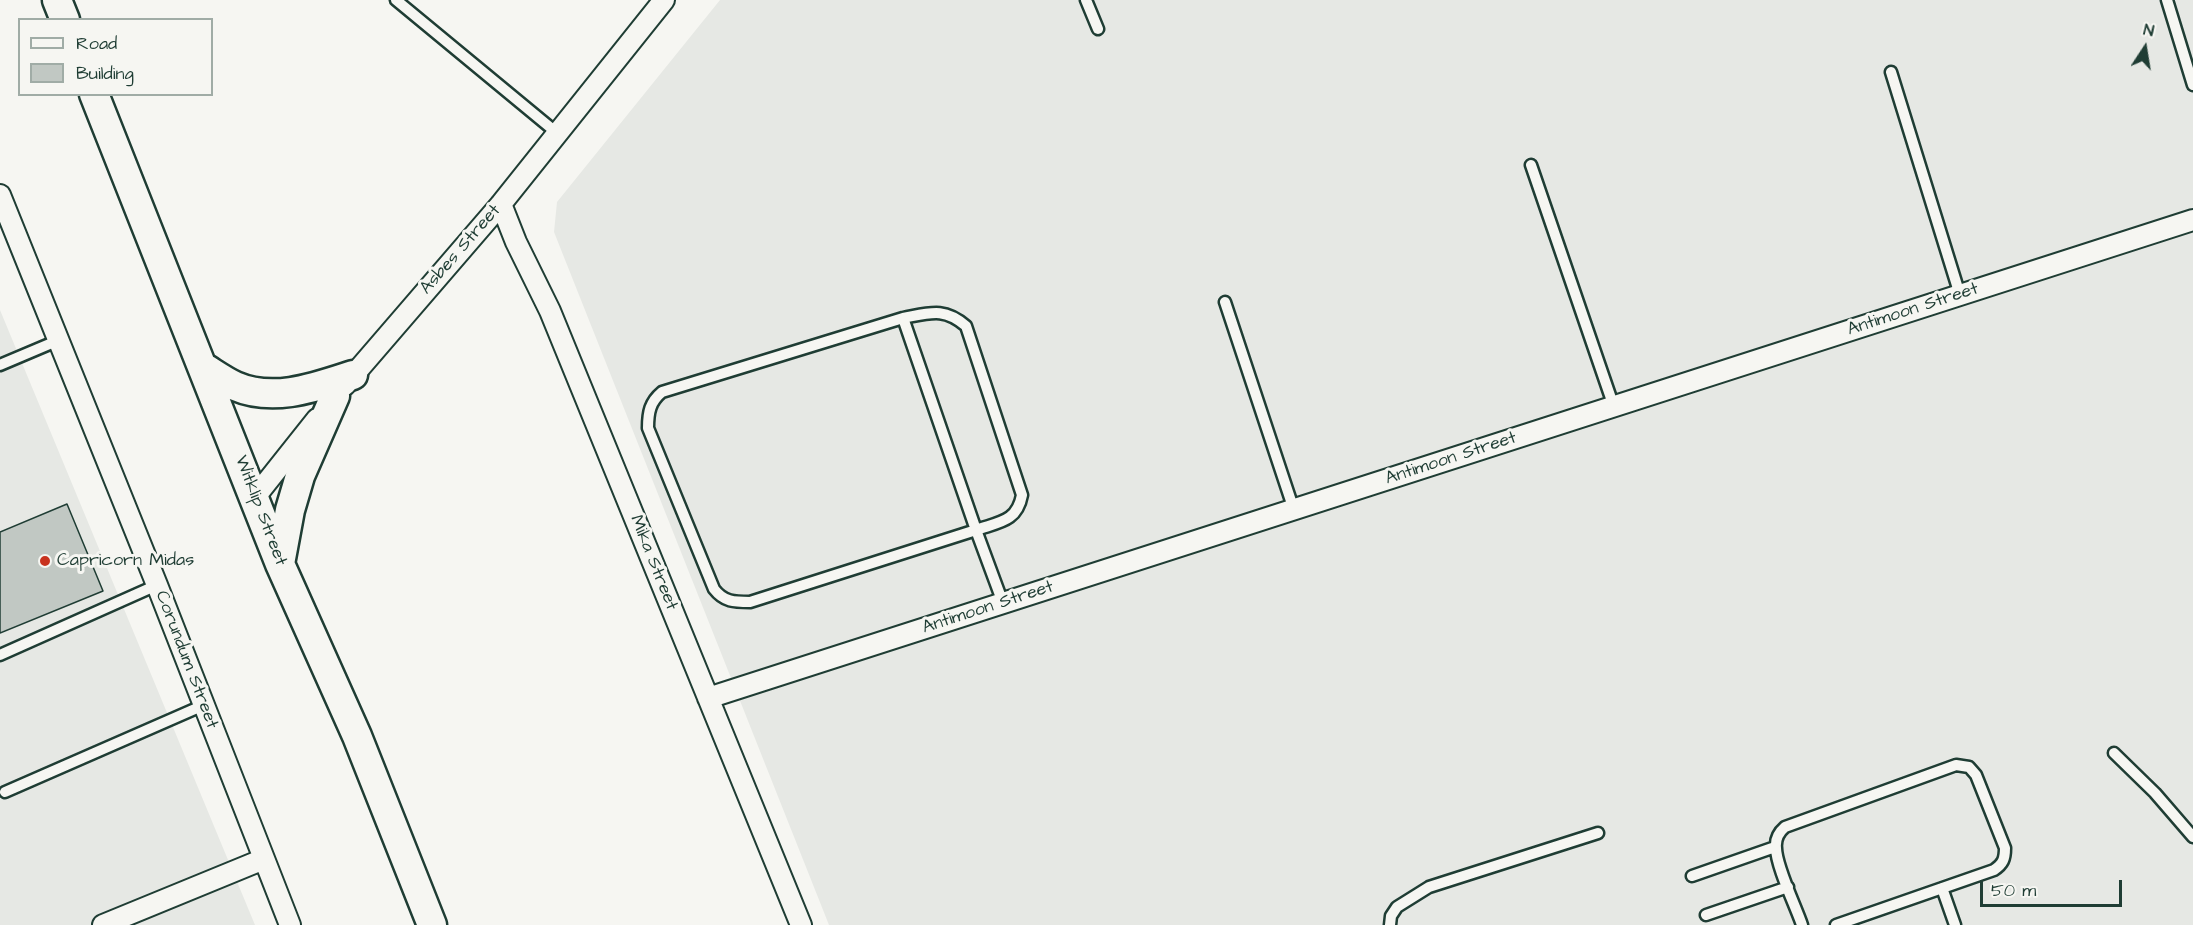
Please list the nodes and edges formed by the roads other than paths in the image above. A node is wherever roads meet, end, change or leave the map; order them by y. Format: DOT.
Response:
graph roads {
  1 [pos="57,0"];
  2 [pos="396,0"];
  3 [pos="664,0"];
  4 [pos="1086,0"];
  5 [pos="2167,0"];
  6 [pos="64,18"];
  7 [pos="1098,29"];
  8 [pos="1891,72"];
  9 [pos="2193,85"];
  10 [pos="95,96"];
  11 [pos="557,133"];
  12 [pos="1531,165"];
  13 [pos="0,195"];
  14 [pos="501,204"];
  15 [pos="2193,220"];
  16 [pos="1960,295"];
  17 [pos="1225,302"];
  18 [pos="903,318"];
  19 [pos="58,340"];
  20 [pos="0,365"];
  21 [pos="203,367"];
  22 [pos="353,375"];
  23 [pos="335,396"];
  24 [pos="1614,406"];
  25 [pos="255,497"];
  26 [pos="1294,510"];
  27 [pos="976,530"];
  28 [pos="280,564"];
  29 [pos="157,585"];
  30 [pos="1003,603"];
  31 [pos="0,655"];
  32 [pos="708,698"];
  33 [pos="204,705"];
  34 [pos="2114,753"];
  35 [pos="5,792"];
  36 [pos="1598,833"];
  37 [pos="2193,837"];
  38 [pos="1776,848"];
  39 [pos="264,859"];
  40 [pos="1692,876"];
  41 [pos="1788,887"];
  42 [pos="1942,888"];
  43 [pos="1706,915"];
  44 [pos="103,925"];
  45 [pos="290,925"];
  46 [pos="432,925"];
  47 [pos="801,925"];
  48 [pos="1390,925"];
  49 [pos="1802,925"];
  50 [pos="1836,925"];
  51 [pos="1955,925"];
  1 -- 6 [label="main road"];
  2 -- 11 [label="lane"];
  3 -- 11 [label="street, Asbes Street"];
  4 -- 7 [label="lane"];
  5 -- 9 [label="lane"];
  8 -- 16 [label="lane"];
  10 -- 21 [label="main road, Witklip Street"];
  11 -- 14 [label="street, Asbes Street"];
  12 -- 24 [label="lane"];
  13 -- 19 [label="street, Corundum Street"];
  14 -- 22 [label="street, Asbes Street"];
  14 -- 32 [label="street, Mika Street"];
  15 -- 16 [label="street, Antimoon Street"];
  16 -- 24 [label="street, Antimoon Street"];
  17 -- 26 [label="lane"];
  18 -- 27 [label="lane"];
  18 -- 27 [label="lane"];
  18 -- 27 [label="lane"];
  19 -- 20 [label="lane"];
  19 -- 29 [label="street, Corundum Street"];
  21 -- 22 [label="main road"];
  21 -- 25 [label="main road, Witklip Street"];
  22 -- 23 [label="street, Asbes Street"];
  23 -- 25 [label="street, Asbes Street"];
  23 -- 28 [label="main road"];
  24 -- 26 [label="street, Antimoon Street"];
  25 -- 28 [label="main road, Witklip Street"];
  26 -- 30 [label="street, Antimoon Street"];
  27 -- 30 [label="lane"];
  28 -- 46 [label="main road, Witklip Street"];
  29 -- 31 [label="lane"];
  29 -- 33 [label="street, Corundum Street"];
  30 -- 32 [label="street, Antimoon Street"];
  32 -- 47 [label="street, Mika Street"];
  33 -- 35 [label="lane"];
  33 -- 39 [label="street, Corundum Street"];
  34 -- 37 [label="lane"];
  36 -- 48 [label="lane"];
  38 -- 40 [label="lane"];
  38 -- 41 [label="lane"];
  38 -- 42 [label="lane"];
  39 -- 44 [label="street"];
  39 -- 45 [label="street, Corundum Street"];
  41 -- 43 [label="lane"];
  41 -- 49 [label="lane"];
  42 -- 50 [label="lane"];
  42 -- 51 [label="lane"];
}
